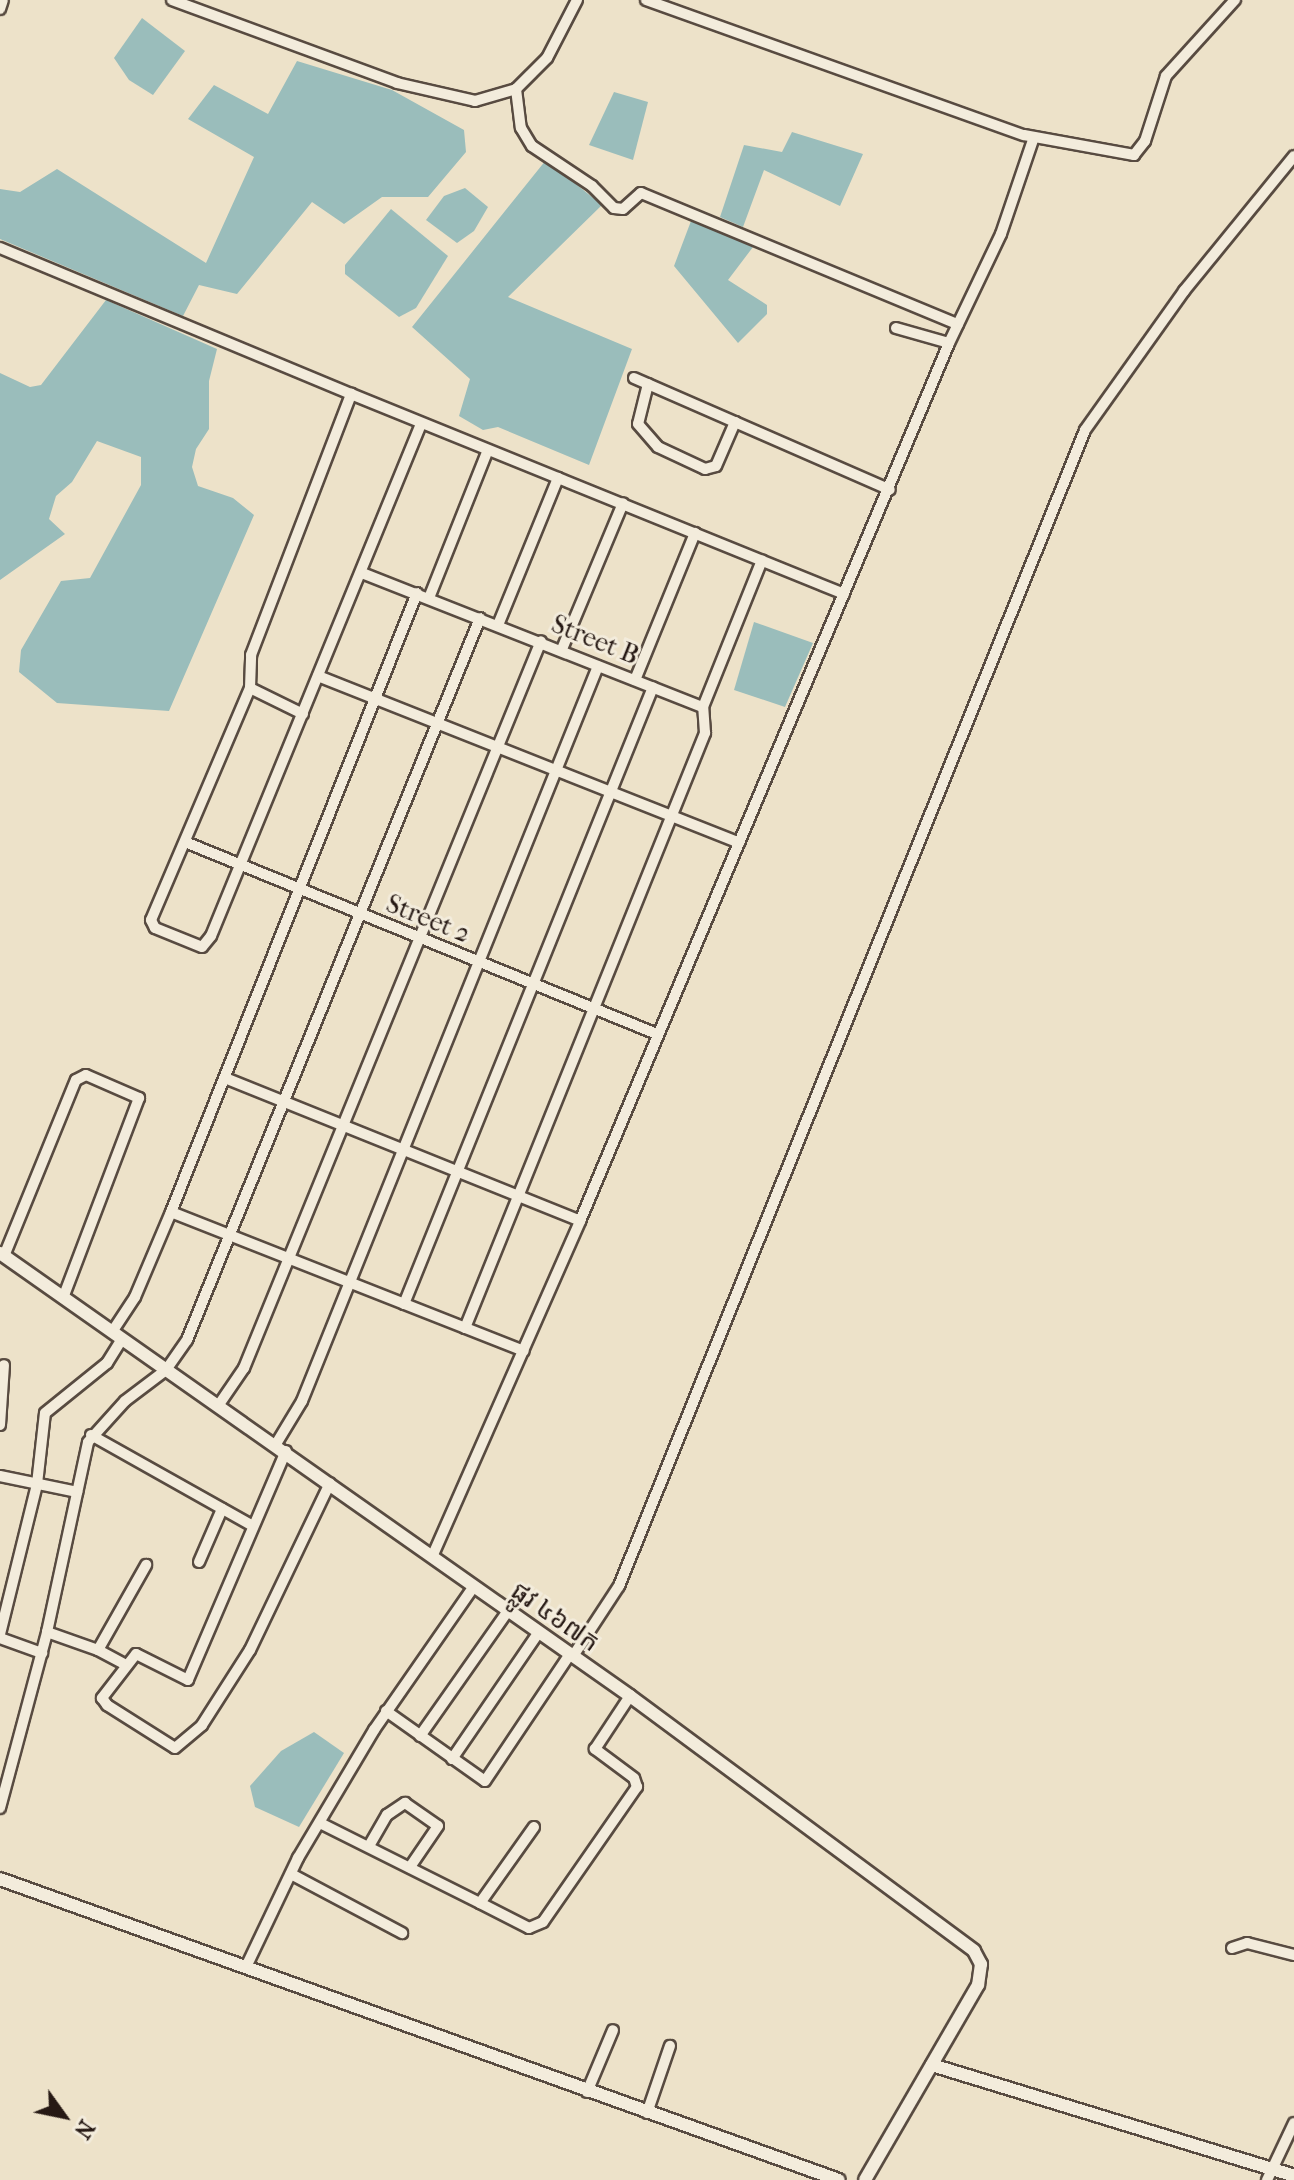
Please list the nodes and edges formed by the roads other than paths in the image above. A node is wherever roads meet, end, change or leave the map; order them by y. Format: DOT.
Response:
graph roads {
  1 [pos="3,0"];
  2 [pos="172,0"];
  3 [pos="577,0"];
  4 [pos="646,0"];
  5 [pos="1235,0"];
  6 [pos="675,5"];
  7 [pos="0,9"];
  8 [pos="516,89"];
  9 [pos="1034,137"];
  10 [pos="1294,156"];
  11 [pos="0,248"];
  12 [pos="958,324"];
  13 [pos="896,328"];
  14 [pos="949,343"];
  15 [pos="634,378"];
  16 [pos="648,384"];
  17 [pos="351,394"];
  18 [pos="735,422"];
  19 [pos="421,424"];
  20 [pos="488,450"];
  21 [pos="558,478"];
  22 [pos="890,490"];
  23 [pos="623,503"];
  24 [pos="695,533"];
  25 [pos="762,560"];
  26 [pos="362,573"];
  27 [pos="417,593"];
  28 [pos="844,594"];
  29 [pos="429,598"];
  30 [pos="480,618"];
  31 [pos="498,625"];
  32 [pos="541,641"];
  33 [pos="562,649"];
  34 [pos="598,666"];
  35 [pos="318,676"];
  36 [pos="635,680"];
  37 [pos="653,687"];
  38 [pos="250,688"];
  39 [pos="377,699"];
  40 [pos="703,707"];
  41 [pos="303,714"];
  42 [pos="437,723"];
  43 [pos="498,747"];
  44 [pos="556,770"];
  45 [pos="611,792"];
  46 [pos="670,816"];
  47 [pos="185,842"];
  48 [pos="739,843"];
  49 [pos="240,866"];
  50 [pos="301,892"];
  51 [pos="359,915"];
  52 [pos="419,939"];
  53 [pos="478,963"];
  54 [pos="534,985"];
  55 [pos="593,1009"];
  56 [pos="657,1034"];
  57 [pos="225,1078"];
  58 [pos="283,1101"];
  59 [pos="343,1125"];
  60 [pos="403,1150"];
  61 [pos="458,1172"];
  62 [pos="518,1196"];
  63 [pos="171,1212"];
  64 [pos="580,1221"];
  65 [pos="229,1235"];
  66 [pos="2,1255"];
  67 [pos="289,1258"];
  68 [pos="350,1282"];
  69 [pos="63,1298"];
  70 [pos="404,1304"];
  71 [pos="465,1328"];
  72 [pos="117,1336"];
  73 [pos="524,1351"];
  74 [pos="4,1365"];
  75 [pos="166,1370"];
  76 [pos="218,1406"];
  77 [pos="0,1425"];
  78 [pos="91,1435"];
  79 [pos="281,1448"];
  80 [pos="0,1476"];
  81 [pos="330,1483"];
  82 [pos="37,1484"];
  83 [pos="77,1492"];
  84 [pos="222,1509"];
  85 [pos="253,1526"];
  86 [pos="432,1557"];
  87 [pos="199,1562"];
  88 [pos="146,1565"];
  89 [pos="474,1586"];
  90 [pos="508,1611"];
  91 [pos="47,1632"];
  92 [pos="539,1632"];
  93 [pos="0,1636"];
  94 [pos="98,1650"];
  95 [pos="42,1653"];
  96 [pos="572,1655"];
  97 [pos="124,1664"];
  98 [pos="630,1696"];
  99 [pos="386,1711"];
  100 [pos="420,1736"];
  101 [pos="452,1759"];
  102 [pos="0,1808"];
  103 [pos="320,1823"];
  104 [pos="534,1827"];
  105 [pos="369,1846"];
  106 [pos="410,1867"];
  107 [pos="291,1874"];
  108 [pos="0,1879"];
  109 [pos="480,1903"];
  110 [pos="402,1933"];
  111 [pos="1232,1948"];
  112 [pos="1294,1955"];
  113 [pos="246,1967"];
  114 [pos="613,2030"];
  115 [pos="670,2046"];
  116 [pos="932,2065"];
  117 [pos="587,2092"];
  118 [pos="647,2113"];
  119 [pos="1294,2123"];
  120 [pos="1270,2175"];
  121 [pos="1294,2176"];
  122 [pos="839,2180"];
  123 [pos="865,2180"];
  1 -- 7 [label="street"];
  2 -- 8 [label="street"];
  3 -- 8 [label="street"];
  4 -- 6 [label="street"];
  5 -- 9 [label="street"];
  6 -- 9 [label="street"];
  8 -- 12 [label="street"];
  9 -- 12 [label="street"];
  10 -- 96 [label="street"];
  11 -- 17 [label="street"];
  12 -- 14 [label="street"];
  13 -- 14 [label="street"];
  14 -- 22 [label="street"];
  15 -- 16 [label="street"];
  16 -- 18 [label="street"];
  16 -- 18 [label="street"];
  17 -- 19 [label="street"];
  17 -- 38 [label="street"];
  18 -- 22 [label="street"];
  19 -- 20 [label="street"];
  19 -- 26 [label="street"];
  20 -- 21 [label="street"];
  20 -- 29 [label="street"];
  21 -- 23 [label="street"];
  21 -- 31 [label="street"];
  22 -- 28 [label="street"];
  23 -- 24 [label="street"];
  23 -- 33 [label="street"];
  24 -- 25 [label="street"];
  24 -- 36 [label="street"];
  25 -- 28 [label="street"];
  25 -- 40 [label="street"];
  26 -- 27 [label="street, Street B"];
  26 -- 35 [label="street"];
  27 -- 29 [label="street, Street B"];
  27 -- 39 [label="street"];
  28 -- 48 [label="street"];
  29 -- 30 [label="street, Street B"];
  30 -- 31 [label="street, Street B"];
  30 -- 42 [label="street"];
  31 -- 32 [label="street, Street B"];
  32 -- 33 [label="street, Street B"];
  32 -- 43 [label="street"];
  33 -- 34 [label="street, Street B"];
  34 -- 36 [label="street, Street B"];
  34 -- 44 [label="street"];
  35 -- 39 [label="street"];
  35 -- 41 [label="street"];
  36 -- 37 [label="street, Street B"];
  37 -- 40 [label="street, Street B"];
  37 -- 45 [label="street"];
  38 -- 41 [label="street"];
  38 -- 47 [label="street"];
  39 -- 42 [label="street"];
  39 -- 50 [label="street"];
  40 -- 46 [label="street"];
  41 -- 49 [label="street"];
  42 -- 43 [label="street"];
  42 -- 51 [label="street"];
  43 -- 44 [label="street"];
  43 -- 52 [label="street"];
  44 -- 45 [label="street"];
  44 -- 53 [label="street"];
  45 -- 46 [label="street"];
  45 -- 54 [label="street"];
  46 -- 48 [label="street"];
  46 -- 55 [label="street"];
  47 -- 49 [label="street, Street 2"];
  47 -- 49 [label="street"];
  48 -- 56 [label="street"];
  49 -- 50 [label="street, Street 2"];
  50 -- 51 [label="street, Street 2"];
  50 -- 57 [label="street"];
  51 -- 52 [label="street, Street 2"];
  51 -- 58 [label="street"];
  52 -- 53 [label="street, Street 2"];
  52 -- 59 [label="street"];
  53 -- 54 [label="street, Street 2"];
  53 -- 60 [label="street"];
  54 -- 55 [label="street, Street 2"];
  54 -- 61 [label="street"];
  55 -- 56 [label="street, Street 2"];
  55 -- 62 [label="street"];
  56 -- 64 [label="street"];
  57 -- 58 [label="street"];
  57 -- 63 [label="street"];
  58 -- 59 [label="street"];
  58 -- 65 [label="street"];
  59 -- 60 [label="street"];
  59 -- 67 [label="street"];
  60 -- 61 [label="street"];
  60 -- 68 [label="street"];
  61 -- 62 [label="street"];
  61 -- 70 [label="street"];
  62 -- 64 [label="street"];
  62 -- 71 [label="street"];
  63 -- 65 [label="street"];
  63 -- 72 [label="street"];
  64 -- 73 [label="street"];
  65 -- 67 [label="street"];
  65 -- 75 [label="street"];
  66 -- 69 [label="street, ផ្លូវ ៤៦៧ក"];
  66 -- 69 [label="street"];
  67 -- 68 [label="street"];
  67 -- 76 [label="street"];
  68 -- 70 [label="street"];
  68 -- 79 [label="street"];
  69 -- 72 [label="street, ផ្លូវ ៤៦៧ក"];
  70 -- 71 [label="street"];
  71 -- 73 [label="street"];
  72 -- 75 [label="street, ផ្លូវ ៤៦៧ក"];
  72 -- 82 [label="street"];
  73 -- 86 [label="street"];
  74 -- 77 [label="street"];
  75 -- 76 [label="street, ផ្លូវ ៤៦៧ក"];
  75 -- 78 [label="street"];
  76 -- 79 [label="street, ផ្លូវ ៤៦៧ក"];
  78 -- 83 [label="street"];
  78 -- 84 [label="street"];
  79 -- 81 [label="street, ផ្លូវ ៤៦៧ក"];
  79 -- 85 [label="street"];
  80 -- 82 [label="street"];
  81 -- 86 [label="street, ផ្លូវ ៤៦៧ក"];
  81 -- 97 [label="street"];
  82 -- 83 [label="street"];
  82 -- 93 [label="street"];
  83 -- 91 [label="street"];
  84 -- 85 [label="street"];
  84 -- 87 [label="street"];
  85 -- 97 [label="street"];
  86 -- 89 [label="street, ផ្លូវ ៤៦៧ក"];
  88 -- 94 [label="street"];
  89 -- 90 [label="street, ផ្លូវ ៤៦៧ក"];
  89 -- 99 [label="street"];
  90 -- 92 [label="street, ផ្លូវ ៤៦៧ក"];
  90 -- 100 [label="street"];
  91 -- 94 [label="street"];
  91 -- 95 [label="street"];
  92 -- 96 [label="street, ផ្លូវ ៤៦៧ក"];
  92 -- 101 [label="street"];
  93 -- 95 [label="street"];
  94 -- 97 [label="street"];
  95 -- 102 [label="street"];
  96 -- 98 [label="street, ផ្លូវ ៤៦៧ក"];
  96 -- 101 [label="street"];
  98 -- 109 [label="street"];
  98 -- 116 [label="street, ផ្លូវ ៤៦៧ក"];
  99 -- 100 [label="street"];
  99 -- 103 [label="street"];
  100 -- 101 [label="street"];
  103 -- 105 [label="street"];
  103 -- 107 [label="street"];
  104 -- 109 [label="street"];
  105 -- 106 [label="street"];
  105 -- 106 [label="street"];
  106 -- 109 [label="street"];
  107 -- 110 [label="street"];
  107 -- 113 [label="street"];
  108 -- 113 [label="street"];
  111 -- 112 [label="street"];
  113 -- 117 [label="street"];
  114 -- 117 [label="street"];
  115 -- 118 [label="street"];
  116 -- 120 [label="street"];
  116 -- 123 [label="street, ផ្លូវ ៤៦៧ក"];
  117 -- 118 [label="street"];
  118 -- 122 [label="street"];
  119 -- 120 [label="street"];
  120 -- 121 [label="street"];
}
